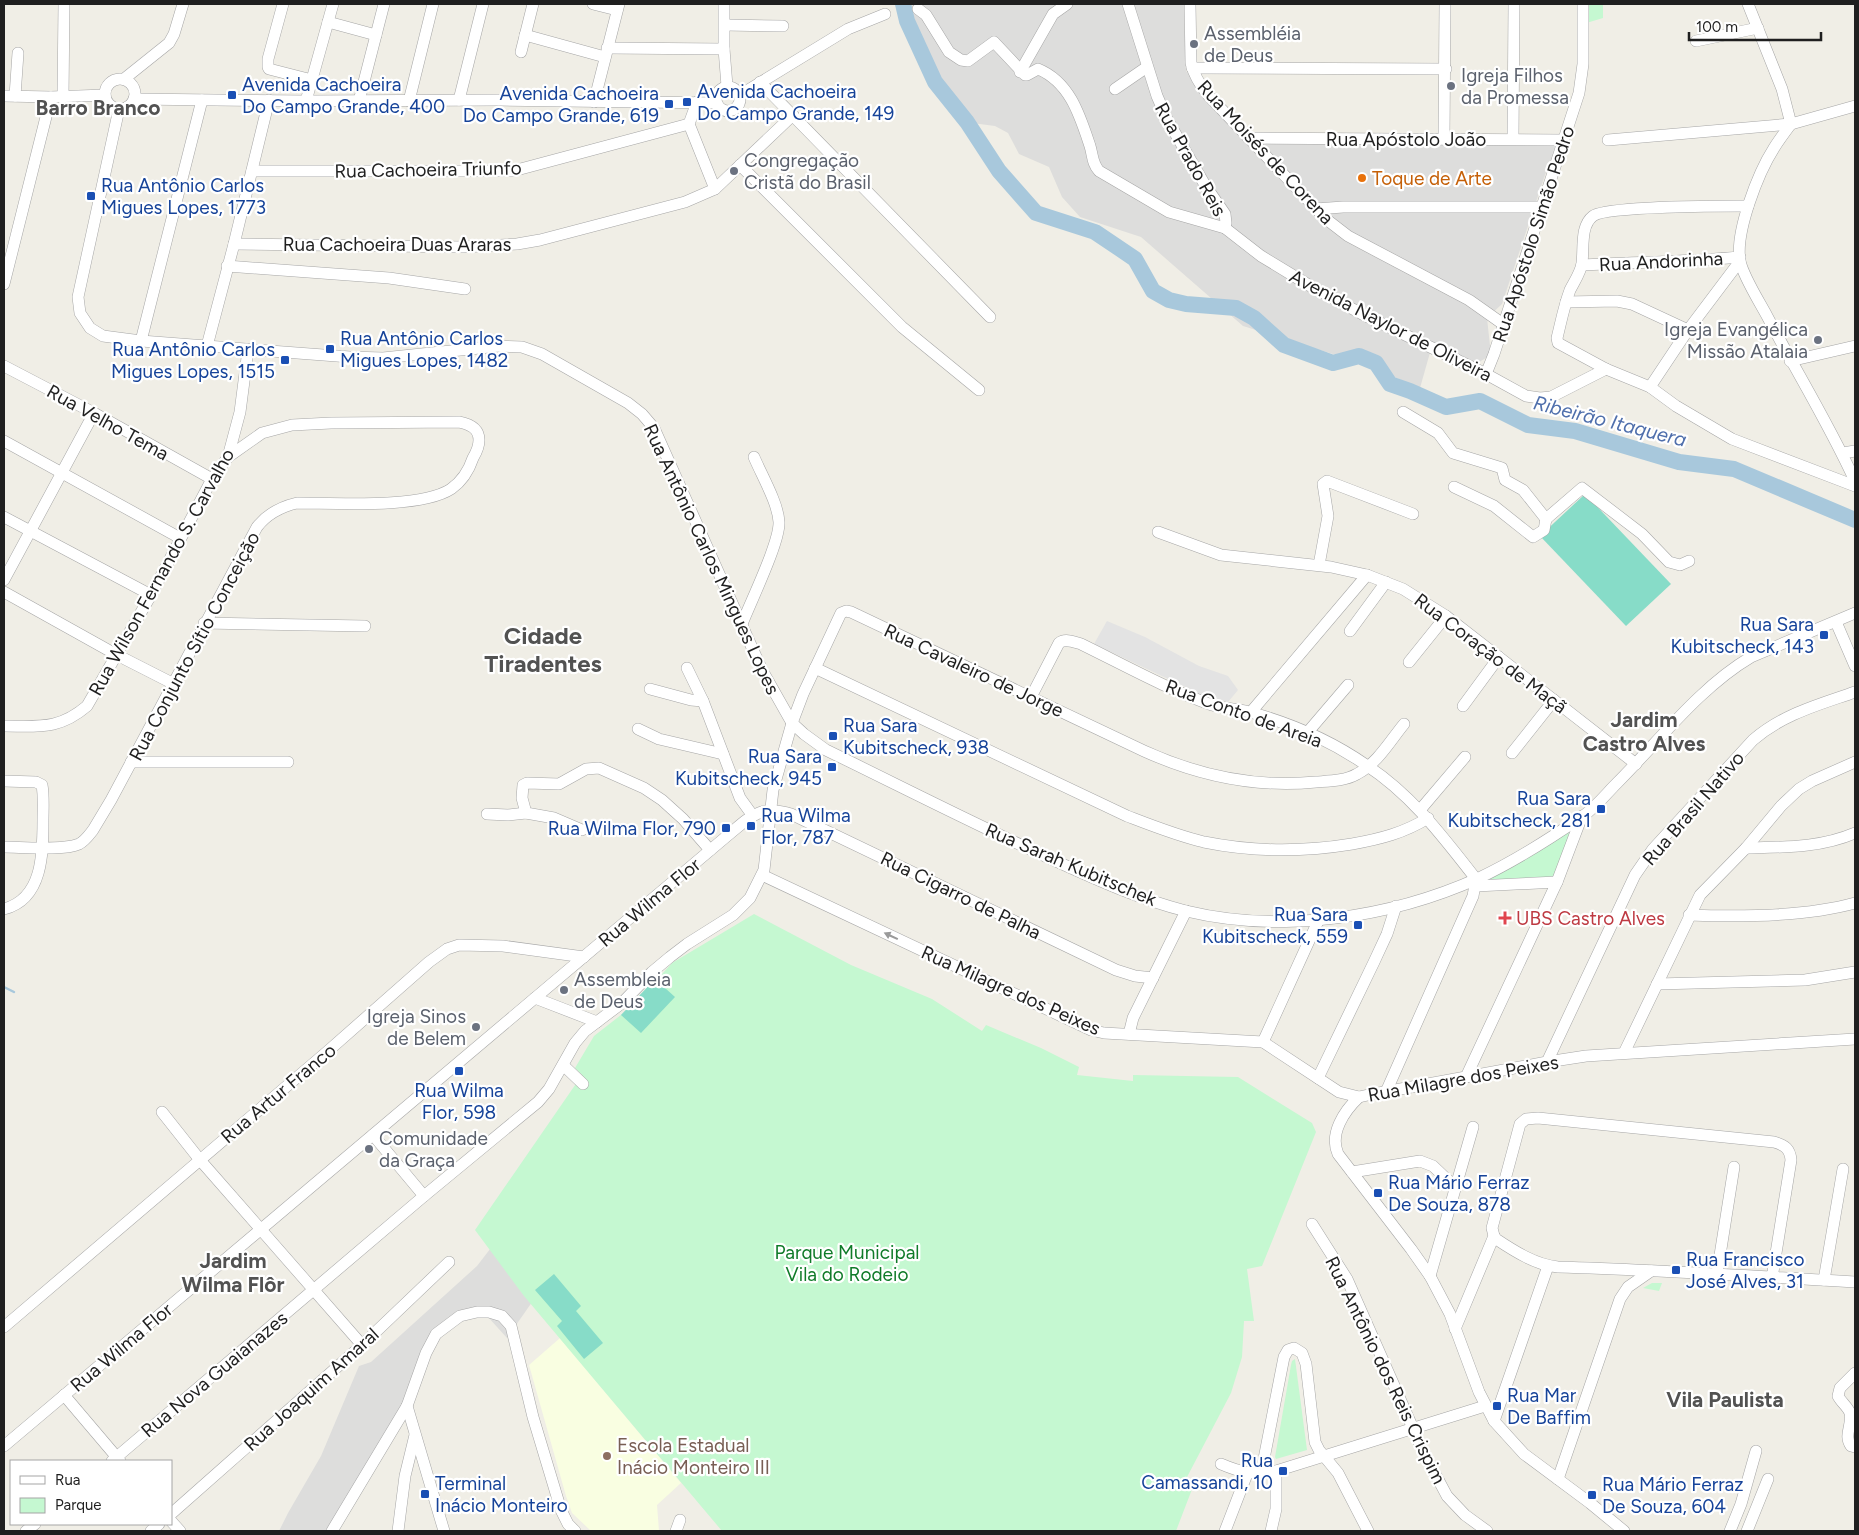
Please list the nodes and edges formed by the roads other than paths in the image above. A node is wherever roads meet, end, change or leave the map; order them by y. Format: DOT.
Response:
graph roads {
  1 [pos="64,4"];
  2 [pos="183,4"];
  3 [pos="282,4"];
  4 [pos="333,4"];
  5 [pos="384,4"];
  6 [pos="433,4"];
  7 [pos="483,4"];
  8 [pos="533,4"];
  9 [pos="593,4"];
  10 [pos="724,4"];
  11 [pos="1067,4"];
  12 [pos="1128,4"];
  13 [pos="1190,4"];
  14 [pos="1445,4"];
  15 [pos="1514,4"];
  16 [pos="1583,4"];
  17 [pos="1748,4"];
  18 [pos="618,7"];
  19 [pos="918,9"];
  20 [pos="886,14"];
  21 [pos="328,22"];
  22 [pos="725,24"];
  23 [pos="783,26"];
  24 [pos="1758,28"];
  25 [pos="376,35"];
  26 [pos="525,35"];
  27 [pos="1696,41"];
  28 [pos="724,49"];
  29 [pos="18,52"];
  30 [pos="521,52"];
  31 [pos="606,53"];
  32 [pos="1147,67"];
  33 [pos="1192,68"];
  34 [pos="1446,69"];
  35 [pos="1020,72"];
  36 [pos="124,79"];
  37 [pos="312,80"];
  38 [pos="760,82"];
  39 [pos="726,86"];
  40 [pos="1115,89"];
  41 [pos="740,95"];
  42 [pos="10,96"];
  43 [pos="105,96"];
  44 [pos="57,97"];
  45 [pos="134,99"];
  46 [pos="202,100"];
  47 [pos="269,100"];
  48 [pos="458,100"];
  49 [pos="306,101"];
  50 [pos="359,101"];
  51 [pos="409,101"];
  52 [pos="594,102"];
  53 [pos="697,102"];
  54 [pos="716,103"];
  55 [pos="1855,106"];
  56 [pos="119,109"];
  57 [pos="793,115"];
  58 [pos="689,124"];
  59 [pos="1791,124"];
  60 [pos="1248,138"];
  61 [pos="1444,139"];
  62 [pos="1513,139"];
  63 [pos="1563,140"];
  64 [pos="1608,140"];
  65 [pos="740,165"];
  66 [pos="252,171"];
  67 [pos="715,189"];
  68 [pos="1748,206"];
  69 [pos="1541,207"];
  70 [pos="1316,209"];
  71 [pos="1225,228"];
  72 [pos="234,244"];
  73 [pos="1740,259"];
  74 [pos="1582,265"];
  75 [pos="227,266"];
  76 [pos="4,284"];
  77 [pos="465,288"];
  78 [pos="1566,302"];
  79 [pos="990,317"];
  80 [pos="1503,324"];
  81 [pos="1688,330"];
  82 [pos="141,342"];
  83 [pos="207,346"];
  84 [pos="1855,346"];
  85 [pos="248,350"];
  86 [pos="1790,361"];
  87 [pos="4,366"];
  88 [pos="1606,369"];
  89 [pos="1486,374"];
  90 [pos="1650,387"];
  91 [pos="979,390"];
  92 [pos="1403,412"];
  93 [pos="94,413"];
  94 [pos="4,441"];
  95 [pos="1855,451"];
  96 [pos="1843,453"];
  97 [pos="228,456"];
  98 [pos="754,457"];
  99 [pos="62,472"];
  100 [pos="212,479"];
  101 [pos="1855,481"];
  102 [pos="1855,486"];
  103 [pos="1454,487"];
  104 [pos="1413,514"];
  105 [pos="4,517"];
  106 [pos="1546,519"];
  107 [pos="30,531"];
  108 [pos="1158,532"];
  109 [pos="180,538"];
  110 [pos="1689,560"];
  111 [pos="1319,565"];
  112 [pos="1367,575"];
  113 [pos="4,580"];
  114 [pos="1386,582"];
  115 [pos="4,592"];
  116 [pos="151,595"];
  117 [pos="1853,615"];
  118 [pos="1446,616"];
  119 [pos="1836,622"];
  120 [pos="204,623"];
  121 [pos="742,624"];
  122 [pos="365,626"];
  123 [pos="1350,631"];
  124 [pos="117,655"];
  125 [pos="1499,657"];
  126 [pos="1409,662"];
  127 [pos="1855,666"];
  128 [pos="687,668"];
  129 [pos="815,668"];
  130 [pos="174,684"];
  131 [pos="1348,685"];
  132 [pos="650,689"];
  133 [pos="1855,692"];
  134 [pos="1031,697"];
  135 [pos="1554,700"];
  136 [pos="703,701"];
  137 [pos="1463,706"];
  138 [pos="1251,712"];
  139 [pos="792,723"];
  140 [pos="1404,724"];
  141 [pos="4,726"];
  142 [pos="638,729"];
  143 [pos="1307,733"];
  144 [pos="1512,753"];
  145 [pos="723,754"];
  146 [pos="1465,757"];
  147 [pos="131,762"];
  148 [pos="288,762"];
  149 [pos="1855,762"];
  150 [pos="1636,764"];
  151 [pos="1369,767"];
  152 [pos="4,781"];
  153 [pos="770,809"];
  154 [pos="526,813"];
  155 [pos="487,814"];
  156 [pos="1424,814"];
  157 [pos="753,816"];
  158 [pos="1582,816"];
  159 [pos="582,830"];
  160 [pos="1855,833"];
  161 [pos="4,847"];
  162 [pos="43,848"];
  163 [pos="1746,848"];
  164 [pos="710,850"];
  165 [pos="762,875"];
  166 [pos="1557,882"];
  167 [pos="1476,883"];
  168 [pos="1855,903"];
  169 [pos="1396,906"];
  170 [pos="4,909"];
  171 [pos="1186,911"];
  172 [pos="1689,915"];
  173 [pos="1319,919"];
  174 [pos="584,957"];
  175 [pos="1855,972"];
  176 [pos="1153,978"];
  177 [pos="1657,984"];
  178 [pos="535,998"];
  179 [pos="597,1022"];
  180 [pos="1128,1034"];
  181 [pos="1855,1039"];
  182 [pos="1263,1042"];
  183 [pos="1624,1053"];
  184 [pos="1547,1062"];
  185 [pos="562,1065"];
  186 [pos="1466,1077"];
  187 [pos="1318,1078"];
  188 [pos="583,1084"];
  189 [pos="1386,1092"];
  190 [pos="1359,1097"];
  191 [pos="162,1112"];
  192 [pos="1473,1127"];
  193 [pos="373,1135"];
  194 [pos="200,1160"];
  195 [pos="1734,1167"];
  196 [pos="1843,1168"];
  197 [pos="1352,1172"];
  198 [pos="1455,1187"];
  199 [pos="424,1196"];
  200 [pos="1312,1224"];
  201 [pos="261,1228"];
  202 [pos="1494,1236"];
  203 [pos="449,1262"];
  204 [pos="1548,1266"];
  205 [pos="1651,1270"];
  206 [pos="1717,1274"];
  207 [pos="1430,1276"];
  208 [pos="1772,1278"];
  209 [pos="1824,1280"];
  210 [pos="1855,1282"];
  211 [pos="314,1289"];
  212 [pos="4,1326"];
  213 [pos="1455,1329"];
  214 [pos="362,1345"];
  215 [pos="1855,1372"];
  216 [pos="64,1395"];
  217 [pos="407,1406"];
  218 [pos="1485,1406"];
  219 [pos="1494,1421"];
  220 [pos="1413,1429"];
  221 [pos="415,1433"];
  222 [pos="4,1446"];
  223 [pos="1855,1447"];
  224 [pos="1756,1451"];
  225 [pos="1324,1457"];
  226 [pos="116,1460"];
  227 [pos="1221,1464"];
  228 [pos="1276,1471"];
  229 [pos="1247,1474"];
  230 [pos="1261,1474"];
  231 [pos="1558,1479"];
  232 [pos="1768,1479"];
  233 [pos="172,1513"];
  234 [pos="332,1531"];
  235 [pos="398,1531"];
  236 [pos="444,1531"];
  237 [pos="575,1531"];
  238 [pos="1225,1531"];
  239 [pos="1271,1531"];
  240 [pos="1368,1531"];
  241 [pos="1487,1531"];
  242 [pos="1624,1531"];
  243 [pos="1730,1531"];
  244 [pos="1746,1531"];
  1 -- 44 [label="street"];
  2 -- 36 [label="street"];
  3 -- 37 [label="street"];
  4 -- 21 [label="street"];
  5 -- 25 [label="street"];
  6 -- 51 [label="street"];
  7 -- 48 [label="street"];
  8 -- 26 [label="street"];
  9 -- 18 [label="street"];
  10 -- 22 [label="street"];
  11 -- 35 [label="street"];
  12 -- 32 [label="street, Rua Prado Reis"];
  13 -- 33 [label="street, Rua Moisés de Corena"];
  14 -- 34 [label="street"];
  15 -- 62 [label="street"];
  16 -- 63 [label="street, Rua Apóstolo Simão Pedro"];
  17 -- 24 [label="street"];
  18 -- 31 [label="street"];
  19 -- 35 [label="street"];
  20 -- 38 [label="street"];
  21 -- 25 [label="street"];
  21 -- 37 [label="street"];
  22 -- 23 [label="street"];
  22 -- 28 [label="street"];
  24 -- 27 [label="street"];
  24 -- 59 [label="street"];
  25 -- 50 [label="street"];
  26 -- 30 [label="street"];
  26 -- 31 [label="street"];
  28 -- 31 [label="street"];
  28 -- 39 [label="street"];
  29 -- 42 [label="street"];
  31 -- 52 [label="street"];
  32 -- 40 [label="street"];
  32 -- 71 [label="street, Rua Prado Reis"];
  33 -- 34 [label="street"];
  33 -- 60 [label="street, Rua Moisés de Corena"];
  34 -- 61 [label="street"];
  35 -- 71 [label="street, Avenida Naylor de Oliveira"];
  36 -- 43 [label="street"];
  36 -- 45 [label="street"];
  37 -- 49 [label="street"];
  38 -- 41 [label="street"];
  38 -- 57 [label="street"];
  39 -- 41 [label="street"];
  39 -- 54 [label="street"];
  41 -- 54 [label="street"];
  42 -- 44 [label="street"];
  43 -- 44 [label="street"];
  43 -- 56 [label="street"];
  44 -- 76 [label="street"];
  45 -- 46 [label="street"];
  45 -- 56 [label="street"];
  46 -- 47 [label="street"];
  46 -- 82 [label="street"];
  47 -- 49 [label="street"];
  47 -- 66 [label="street"];
  48 -- 51 [label="street"];
  48 -- 52 [label="street"];
  49 -- 50 [label="street"];
  50 -- 51 [label="street"];
  52 -- 53 [label="street"];
  53 -- 54 [label="street"];
  53 -- 58 [label="street"];
  55 -- 59 [label="street"];
  56 -- 82 [label="street, Rua Antônio Carlos Mingues Lopes"];
  57 -- 65 [label="street, Rua Cachoeira Duas Araras"];
  57 -- 79 [label="street"];
  58 -- 66 [label="street, Rua Cachoeira Triunfo"];
  58 -- 67 [label="street"];
  59 -- 64 [label="street"];
  59 -- 68 [label="street"];
  60 -- 61 [label="street, Rua Apóstolo João"];
  60 -- 70 [label="street, Rua Moisés de Corena"];
  61 -- 62 [label="street, Rua Apóstolo João"];
  62 -- 63 [label="street, Rua Apóstolo João"];
  63 -- 69 [label="street, Rua Apóstolo Simão Pedro"];
  65 -- 67 [label="street, Rua Cachoeira Duas Araras"];
  65 -- 91 [label="street"];
  66 -- 72 [label="street"];
  67 -- 72 [label="street, Rua Cachoeira Duas Araras"];
  68 -- 73 [label="street"];
  68 -- 74 [label="street"];
  69 -- 70 [label="street"];
  69 -- 80 [label="street, Rua Apóstolo Simão Pedro"];
  70 -- 80 [label="street, Rua Moisés de Corena"];
  71 -- 89 [label="street, Avenida Naylor de Oliveira"];
  72 -- 75 [label="street"];
  73 -- 74 [label="street, Rua Andorinha"];
  73 -- 81 [label="street"];
  73 -- 86 [label="street"];
  74 -- 78 [label="street"];
  75 -- 77 [label="street"];
  75 -- 83 [label="street"];
  78 -- 81 [label="street"];
  78 -- 88 [label="street"];
  80 -- 89 [label="street, Rua Apóstolo Simão Pedro"];
  81 -- 90 [label="street"];
  82 -- 83 [label="street, Rua Antônio Carlos Mingues Lopes"];
  83 -- 85 [label="street, Rua Antônio Carlos Mingues Lopes"];
  84 -- 86 [label="street"];
  85 -- 97 [label="street, Rua Wilson Fernando S. Carvalho"];
  85 -- 121 [label="street, Rua Antônio Carlos Mingues Lopes"];
  86 -- 96 [label="street"];
  87 -- 93 [label="street, Rua Velho Tema"];
  88 -- 89 [label="street, Avenida Naylor de Oliveira"];
  88 -- 90 [label="street"];
  90 -- 102 [label="street"];
  92 -- 106 [label="street"];
  93 -- 99 [label="street"];
  93 -- 100 [label="street, Rua Velho Tema"];
  94 -- 99 [label="street"];
  95 -- 96 [label="street"];
  96 -- 101 [label="street"];
  97 -- 100 [label="street, Rua Wilson Fernando S. Carvalho"];
  97 -- 120 [label="street, Rua Conjunto Sítio Conceição"];
  98 -- 121 [label="street"];
  99 -- 107 [label="street"];
  99 -- 109 [label="street"];
  100 -- 109 [label="street, Rua Wilson Fernando S. Carvalho"];
  103 -- 106 [label="street"];
  104 -- 111 [label="street"];
  105 -- 107 [label="street"];
  106 -- 110 [label="street"];
  107 -- 113 [label="street"];
  107 -- 116 [label="street"];
  108 -- 111 [label="street, Rua Coração de Maçã"];
  109 -- 116 [label="street, Rua Wilson Fernando S. Carvalho"];
  111 -- 112 [label="street, Rua Coração de Maçã"];
  112 -- 114 [label="street, Rua Coração de Maçã"];
  112 -- 138 [label="street"];
  114 -- 118 [label="street, Rua Coração de Maçã"];
  114 -- 123 [label="street"];
  115 -- 124 [label="street"];
  116 -- 124 [label="street, Rua Wilson Fernando S. Carvalho"];
  117 -- 119 [label="street, Rua Sarah Kubitschek"];
  118 -- 125 [label="street, Rua Coração de Maçã"];
  118 -- 126 [label="street"];
  119 -- 127 [label="street"];
  119 -- 150 [label="street, Rua Sarah Kubitschek"];
  120 -- 122 [label="street"];
  120 -- 130 [label="street, Rua Conjunto Sítio Conceição"];
  121 -- 139 [label="street, Rua Antônio Carlos Mingues Lopes"];
  124 -- 130 [label="street"];
  124 -- 141 [label="street, Rua Wilson Fernando S. Carvalho"];
  125 -- 135 [label="street, Rua Coração de Maçã"];
  125 -- 137 [label="street"];
  128 -- 136 [label="street"];
  129 -- 134 [label="street, Rua Cavaleiro de Jorge"];
  129 -- 139 [label="street, Rua Cavaleiro de Jorge"];
  129 -- 156 [label="street"];
  130 -- 147 [label="street, Rua Conjunto Sítio Conceição"];
  131 -- 143 [label="street"];
  132 -- 136 [label="street"];
  133 -- 184 [label="street, Rua Brasil Nativo"];
  134 -- 138 [label="street, Rua Conto de Areia"];
  134 -- 151 [label="street, Rua Cavaleiro de Jorge"];
  135 -- 144 [label="street"];
  135 -- 150 [label="street, Rua Coração de Maçã"];
  136 -- 145 [label="street"];
  138 -- 143 [label="street, Rua Conto de Areia"];
  139 -- 153 [label="street, Rua Cavaleiro de Jorge"];
  139 -- 171 [label="street, Rua Sarah Kubitschek"];
  140 -- 151 [label="street"];
  142 -- 145 [label="street"];
  143 -- 151 [label="street, Rua Conto de Areia"];
  145 -- 157 [label="street"];
  146 -- 156 [label="street"];
  147 -- 148 [label="street"];
  147 -- 162 [label="street, Rua Conjunto Sítio Conceição"];
  149 -- 163 [label="street"];
  150 -- 158 [label="street, Rua Sarah Kubitschek"];
  151 -- 156 [label="street, Rua Conto de Areia"];
  152 -- 162 [label="street"];
  153 -- 157 [label="street, Rua Wilma Flor"];
  153 -- 165 [label="street, Rua Cavaleiro de Jorge"];
  153 -- 176 [label="street, Rua Cigarro de Palha"];
  154 -- 155 [label="street"];
  154 -- 159 [label="street"];
  154 -- 164 [label="street"];
  156 -- 167 [label="street, Rua Conto de Areia"];
  157 -- 164 [label="street, Rua Wilma Flor"];
  158 -- 166 [label="street"];
  158 -- 167 [label="street, Rua Sarah Kubitschek"];
  160 -- 163 [label="street"];
  161 -- 162 [label="street, Rua Conjunto Sítio Conceição"];
  162 -- 170 [label="street"];
  163 -- 172 [label="street"];
  164 -- 174 [label="street, Rua Wilma Flor"];
  165 -- 179 [label="street, Rua Nova Guaianazes"];
  180 -- 165 [label="street, Rua Milagre dos Peixes, one-way"];
  166 -- 167 [label="street"];
  166 -- 186 [label="street"];
  167 -- 169 [label="street, Rua Sarah Kubitschek"];
  167 -- 189 [label="street"];
  168 -- 172 [label="street"];
  169 -- 173 [label="street, Rua Sarah Kubitschek"];
  169 -- 187 [label="street"];
  171 -- 173 [label="street, Rua Sarah Kubitschek"];
  171 -- 176 [label="street"];
  172 -- 177 [label="street"];
  173 -- 182 [label="street"];
  174 -- 178 [label="street, Rua Wilma Flor"];
  174 -- 194 [label="street, Rua Artur Franco"];
  175 -- 177 [label="street"];
  176 -- 180 [label="street"];
  177 -- 183 [label="street"];
  178 -- 179 [label="street"];
  178 -- 193 [label="street, Rua Wilma Flor"];
  179 -- 185 [label="street, Rua Nova Guaianazes"];
  180 -- 182 [label="street, Rua Milagre dos Peixes"];
  181 -- 183 [label="street, Rua Milagre dos Peixes"];
  182 -- 187 [label="street, Rua Milagre dos Peixes"];
  183 -- 184 [label="street, Rua Milagre dos Peixes"];
  184 -- 186 [label="street, Rua Milagre dos Peixes"];
  185 -- 188 [label="street"];
  185 -- 199 [label="street, Rua Nova Guaianazes"];
  186 -- 189 [label="street, Rua Milagre dos Peixes"];
  187 -- 190 [label="street, Rua Milagre dos Peixes"];
  189 -- 190 [label="street, Rua Milagre dos Peixes"];
  190 -- 197 [label="street"];
  191 -- 194 [label="street"];
  192 -- 198 [label="street"];
  193 -- 199 [label="street"];
  193 -- 201 [label="street, Rua Wilma Flor"];
  194 -- 201 [label="street"];
  194 -- 212 [label="street, Rua Artur Franco"];
  195 -- 206 [label="street"];
  196 -- 209 [label="street"];
  197 -- 198 [label="street"];
  197 -- 207 [label="street"];
  198 -- 207 [label="street"];
  199 -- 211 [label="street, Rua Nova Guaianazes"];
  200 -- 220 [label="street, Rua Antônio dos Reis Crispim"];
  201 -- 211 [label="street"];
  201 -- 216 [label="street, Rua Wilma Flor"];
  202 -- 204 [label="street"];
  202 -- 208 [label="street"];
  202 -- 213 [label="street"];
  203 -- 214 [label="street, Rua Joaquim Amaral"];
  204 -- 205 [label="street"];
  204 -- 219 [label="street"];
  205 -- 206 [label="street"];
  205 -- 231 [label="street"];
  206 -- 208 [label="street"];
  207 -- 213 [label="street"];
  208 -- 209 [label="street"];
  209 -- 210 [label="street"];
  211 -- 214 [label="street"];
  211 -- 226 [label="street, Rua Nova Guaianazes"];
  213 -- 218 [label="street"];
  214 -- 233 [label="street, Rua Joaquim Amaral"];
  215 -- 223 [label="street"];
  216 -- 222 [label="street, Rua Wilma Flor"];
  216 -- 226 [label="street"];
  217 -- 221 [label="street"];
  217 -- 234 [label="street"];
  217 -- 237 [label="street"];
  218 -- 219 [label="street"];
  218 -- 220 [label="street"];
  219 -- 231 [label="street"];
  220 -- 225 [label="street"];
  220 -- 241 [label="street, Rua Antônio dos Reis Crispim"];
  221 -- 235 [label="street"];
  221 -- 236 [label="street"];
  224 -- 243 [label="street"];
  225 -- 228 [label="street"];
  225 -- 230 [label="street"];
  225 -- 240 [label="street"];
  227 -- 229 [label="street"];
  228 -- 230 [label="street"];
  228 -- 239 [label="street"];
  229 -- 230 [label="street"];
  229 -- 238 [label="street"];
  231 -- 242 [label="street"];
  232 -- 244 [label="street"];
}
